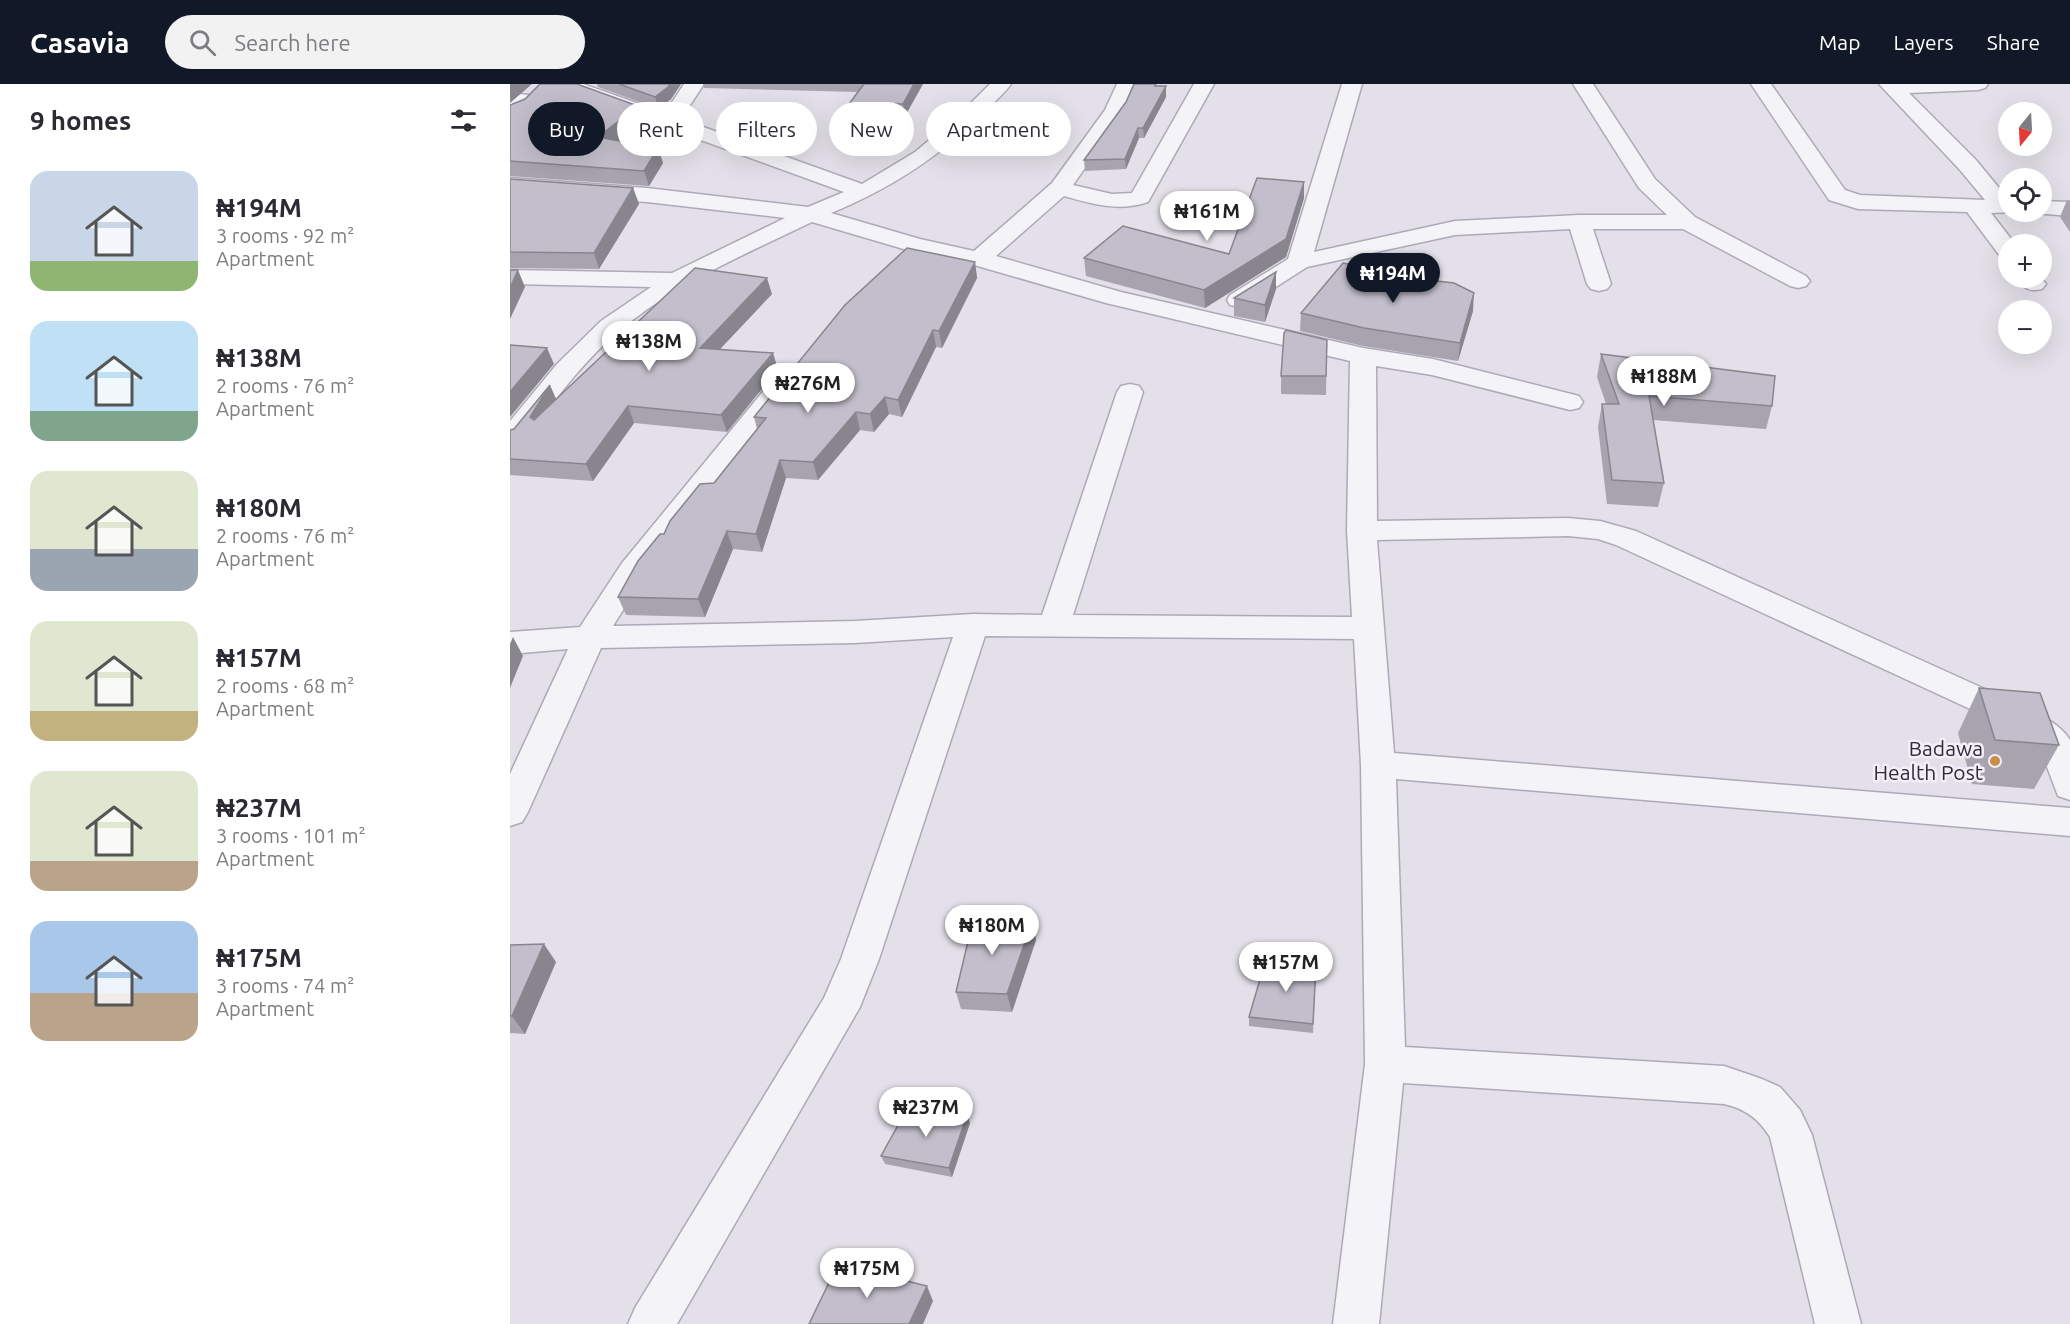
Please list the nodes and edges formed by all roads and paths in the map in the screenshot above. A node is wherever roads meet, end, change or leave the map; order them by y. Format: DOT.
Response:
graph roads {
  1 [pos="548,84"];
  2 [pos="694,84"];
  3 [pos="1001,84"];
  4 [pos="1127,84"];
  5 [pos="1204,84"];
  6 [pos="1352,84"];
  7 [pos="1582,84"];
  8 [pos="1761,84"];
  9 [pos="1978,84"];
  10 [pos="573,85"];
  11 [pos="1890,86"];
  12 [pos="510,99"];
  13 [pos="531,100"];
  14 [pos="619,102"];
  15 [pos="682,102"];
  16 [pos="510,115"];
  17 [pos="704,133"];
  18 [pos="510,185"];
  19 [pos="1060,188"];
  20 [pos="864,192"];
  21 [pos="1998,198"];
  22 [pos="1974,206"];
  23 [pos="1998,207"];
  24 [pos="2052,208"];
  25 [pos="2070,209"];
  26 [pos="810,214"];
  27 [pos="1579,222"];
  28 [pos="1687,222"];
  29 [pos="1998,238"];
  30 [pos="915,245"];
  31 [pos="979,259"];
  32 [pos="1299,262"];
  33 [pos="890,269"];
  34 [pos="510,277"];
  35 [pos="676,280"];
  36 [pos="1798,281"];
  37 [pos="1599,284"];
  38 [pos="1208,320"];
  39 [pos="1363,356"];
  40 [pos="802,361"];
  41 [pos="1130,392"];
  42 [pos="1570,402"];
  43 [pos="510,439"];
  44 [pos="1362,531"];
  45 [pos="973,625"];
  46 [pos="1054,626"];
  47 [pos="1368,628"];
  48 [pos="590,637"];
  49 [pos="510,643"];
  50 [pos="1378,765"];
  51 [pos="2070,787"];
  52 [pos="510,812"];
  53 [pos="2070,822"];
  54 [pos="1385,1064"];
  55 [pos="651,1324"];
  56 [pos="1356,1324"];
  57 [pos="1838,1324"];
  1 -- 13 [label="street"];
  2 -- 15 [label="street"];
  3 -- 20 [label="street"];
  4 -- 19 [label="street"];
  5 -- 19 [label="street"];
  6 -- 32 [label="street"];
  7 -- 28 [label="street"];
  8 -- 22 [label="street"];
  9 -- 11 [label="street"];
  10 -- 14 [label="street"];
  11 -- 21 [label="street"];
  12 -- 13 [label="street"];
  13 -- 16 [label="street"];
  17 -- 20 [label="street"];
  18 -- 26 [label="street"];
  19 -- 31 [label="street"];
  20 -- 26 [label="street"];
  22 -- 23 [label="street"];
  22 -- 29 [label="street"];
  24 -- 25 [label="street"];
  26 -- 30 [label="street"];
  26 -- 35 [label="street"];
  27 -- 28 [label="street"];
  27 -- 32 [label="street"];
  27 -- 37 [label="street"];
  28 -- 36 [label="street"];
  30 -- 31 [label="street"];
  30 -- 33 [label="street"];
  31 -- 38 [label="street"];
  32 -- 38 [label="street"];
  34 -- 35 [label="street"];
  35 -- 43 [label="street"];
  38 -- 39 [label="street"];
  39 -- 42 [label="street"];
  39 -- 44 [label="street"];
  40 -- 48 [label="street"];
  41 -- 46 [label="street"];
  44 -- 47 [label="street"];
  44 -- 51 [label="street"];
  45 -- 46 [label="street"];
  45 -- 48 [label="street"];
  45 -- 55 [label="street"];
  46 -- 47 [label="street"];
  47 -- 50 [label="street"];
  48 -- 49 [label="street"];
  48 -- 52 [label="street"];
  50 -- 53 [label="street"];
  50 -- 54 [label="street"];
  54 -- 56 [label="street"];
  54 -- 57 [label="street"];
}
